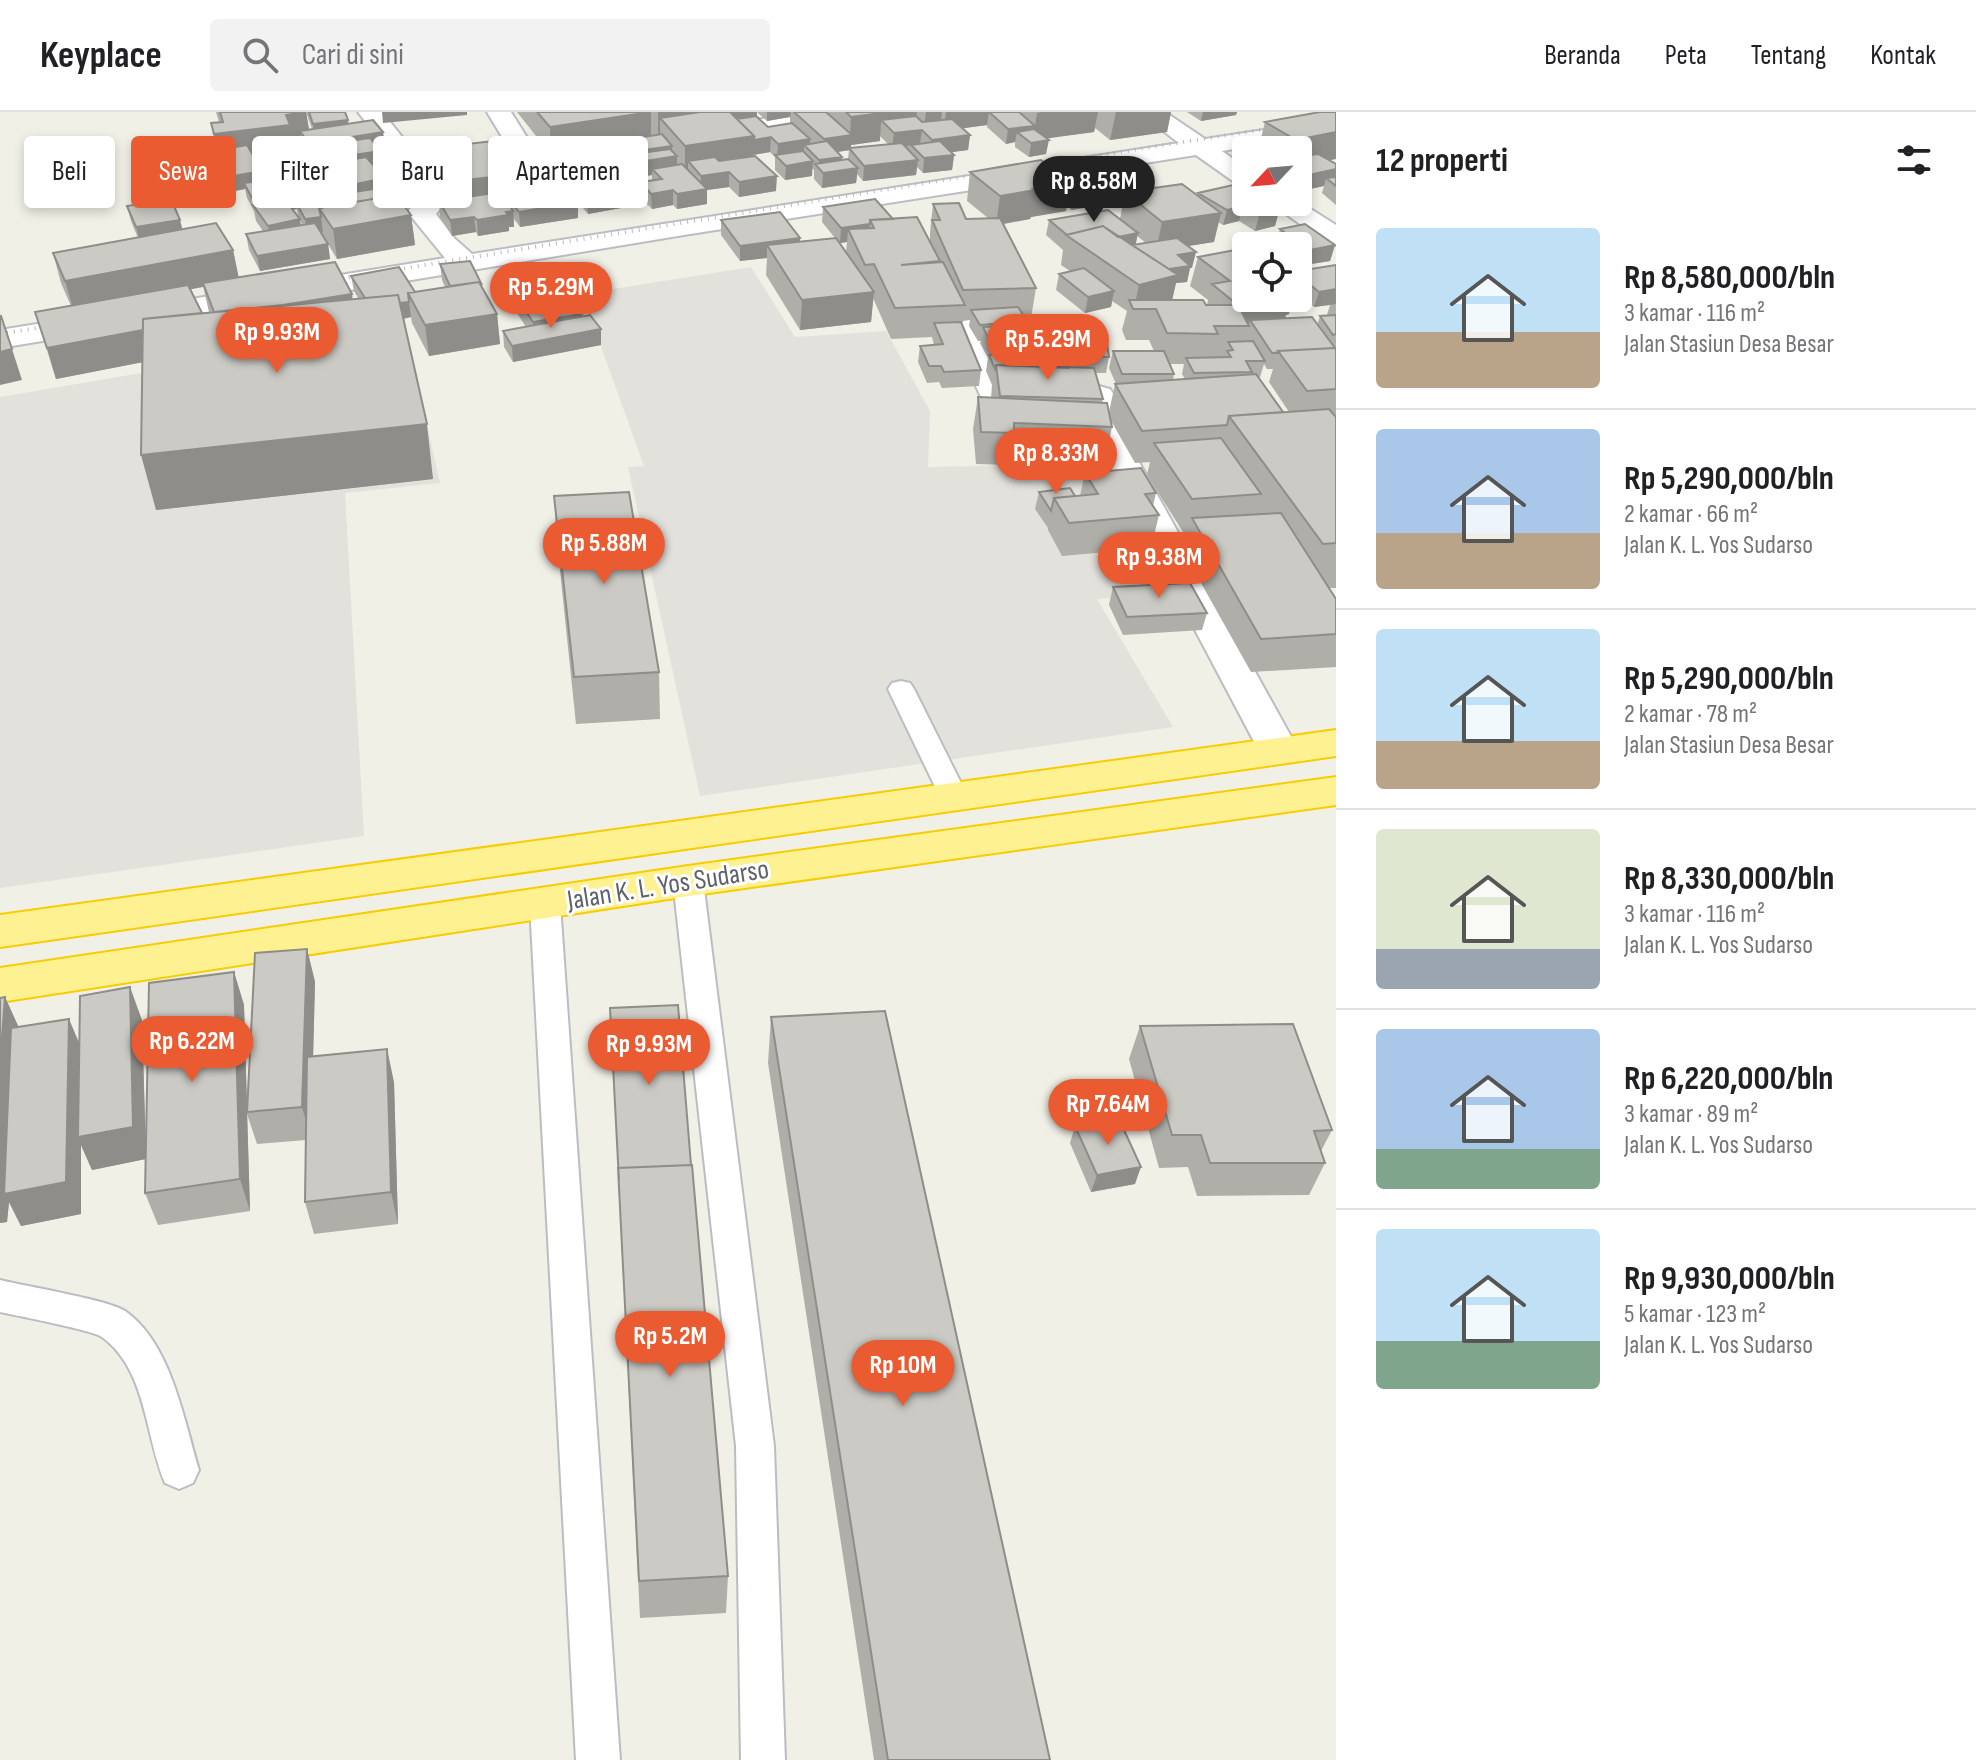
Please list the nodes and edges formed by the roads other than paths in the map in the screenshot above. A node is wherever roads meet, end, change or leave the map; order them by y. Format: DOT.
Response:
graph roads {
  1 [pos="370,112"];
  2 [pos="499,112"];
  3 [pos="858,112"];
  4 [pos="1150,112"];
  5 [pos="1336,126"];
  6 [pos="388,136"];
  7 [pos="514,136"];
  8 [pos="648,143"];
  9 [pos="1198,148"];
  10 [pos="1232,170"];
  11 [pos="424,208"];
  12 [pos="1304,216"];
  13 [pos="1335,236"];
  14 [pos="466,262"];
  15 [pos="941,285"];
  16 [pos="0,339"];
  17 [pos="901,689"];
  18 [pos="1336,743"];
  19 [pos="1279,751"];
  20 [pos="1334,796"];
  21 [pos="954,797"];
  22 [pos="688,881"];
  23 [pos="545,904"];
  24 [pos="0,931"];
  25 [pos="0,985"];
  26 [pos="0,1296"];
  27 [pos="179,1470"];
  28 [pos="598,1760"];
  29 [pos="763,1760"];
  1 -- 6 [label="street"];
  2 -- 7 [label="street"];
  3 -- 8 [label="street"];
  4 -- 9 [label="street"];
  5 -- 9 [label="street"];
  9 -- 10 [label="street"];
  9 -- 14 [label="street"];
  11 -- 14 [label="street"];
  12 -- 13 [label="street"];
  14 -- 16 [label="street"];
  15 -- 19 [label="street"];
  17 -- 21 [label="lane"];
  18 -- 19 [label="highway, Jalan K. L. Yos Sudarso"];
  19 -- 21 [label="highway, Jalan K. L. Yos Sudarso"];
  20 -- 22 [label="highway, Jalan K. L. Yos Sudarso"];
  21 -- 24 [label="highway, Jalan K. L. Yos Sudarso"];
  22 -- 23 [label="highway, Jalan K. L. Yos Sudarso"];
  22 -- 29 [label="lane"];
  23 -- 25 [label="highway, Jalan K. L. Yos Sudarso"];
  23 -- 28 [label="lane"];
  26 -- 27 [label="lane"];
}
